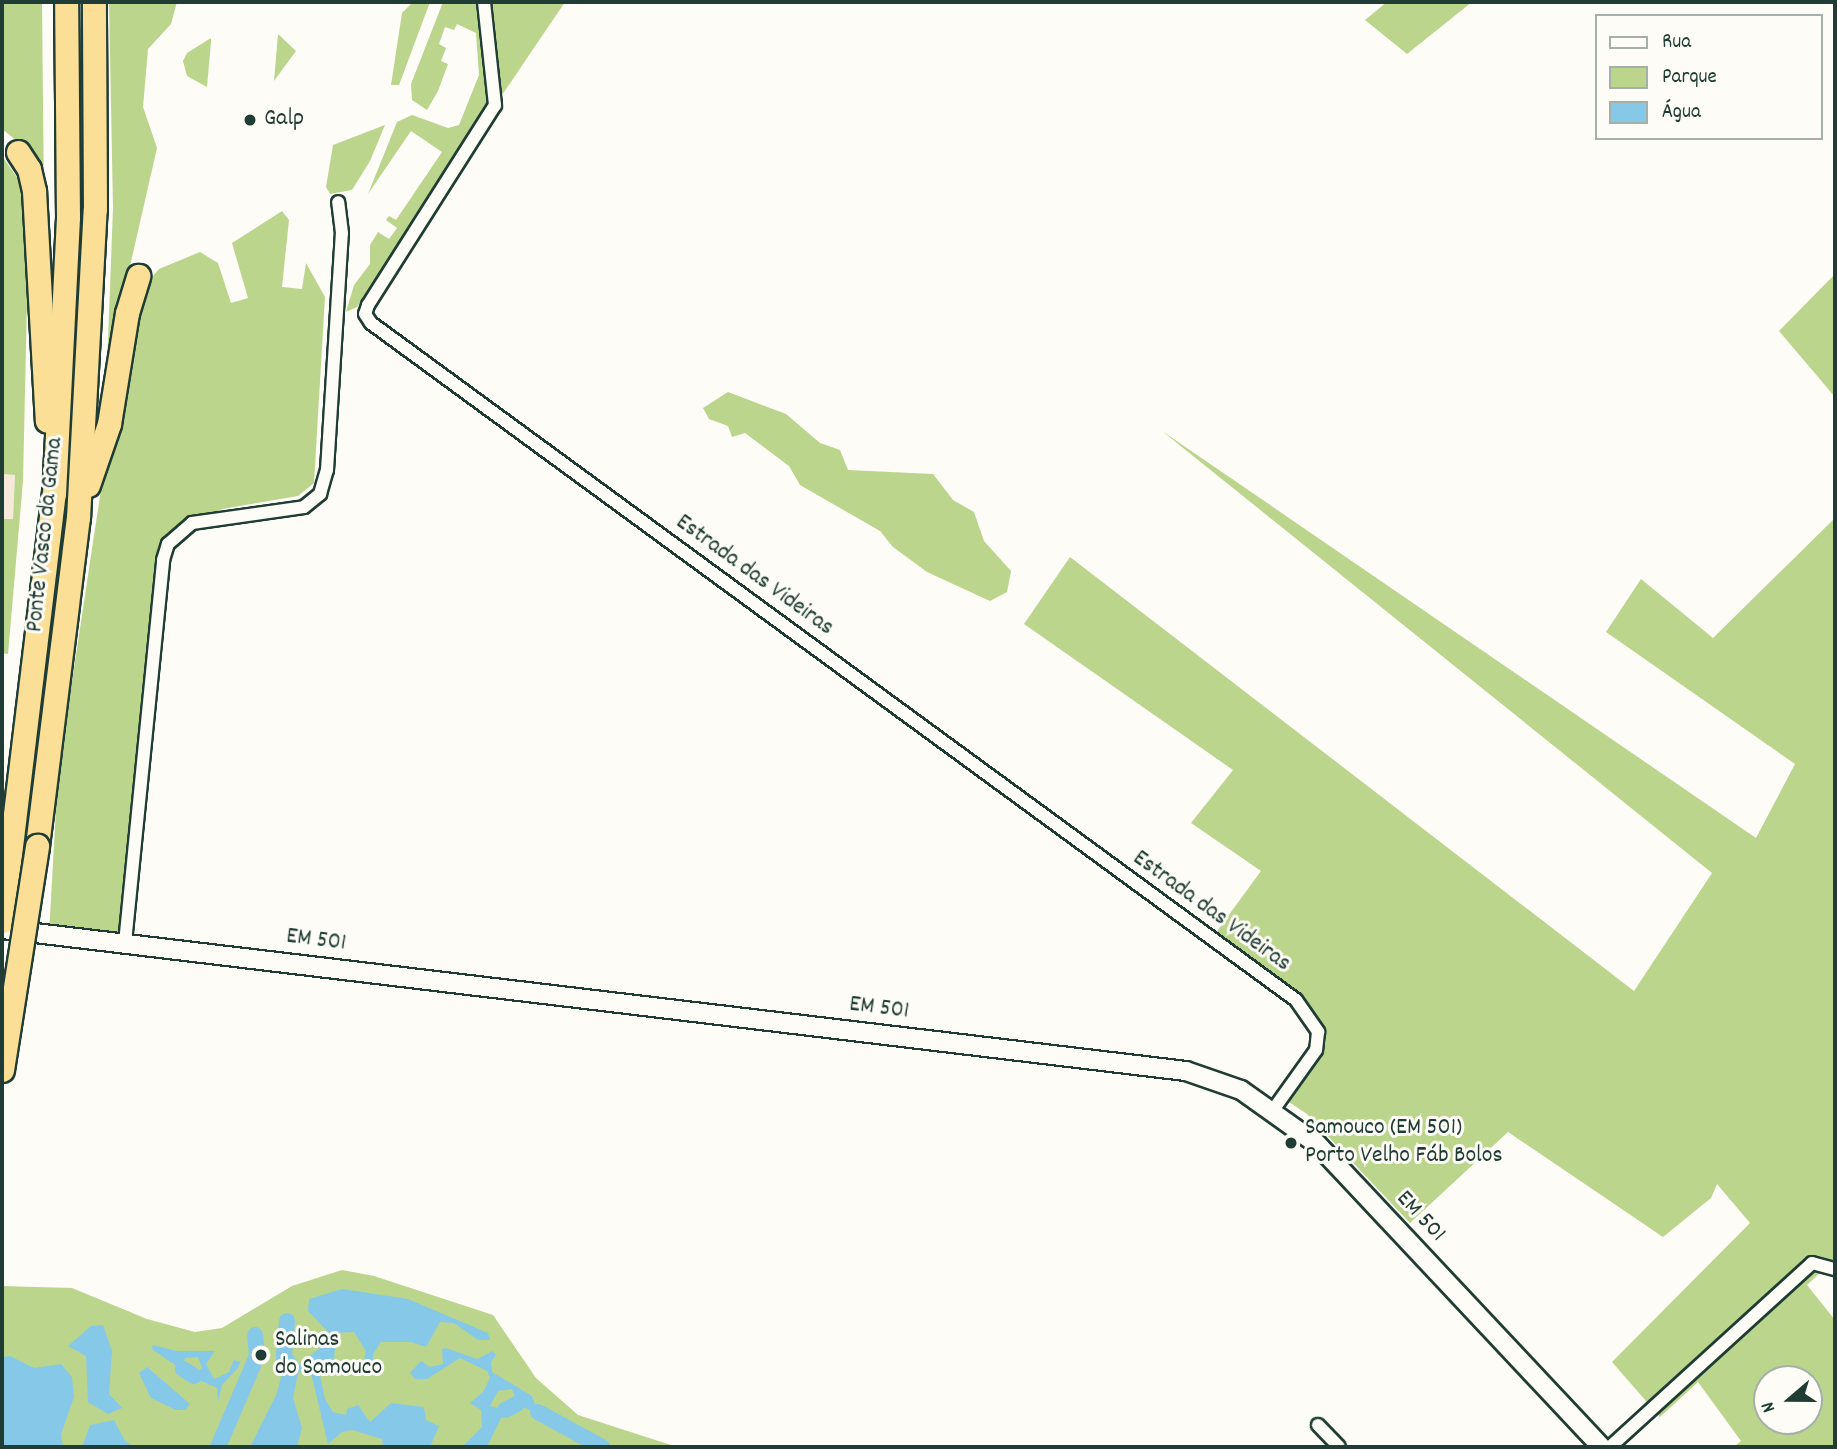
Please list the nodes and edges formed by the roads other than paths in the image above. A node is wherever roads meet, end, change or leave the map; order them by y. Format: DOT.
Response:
graph roads {
  1 [pos="66,2"];
  2 [pos="94,2"];
  3 [pos="484,2"];
  4 [pos="18,152"];
  5 [pos="338,202"];
  6 [pos="138,276"];
  7 [pos="54,494"];
  8 [pos="78,518"];
  9 [pos="2,921"];
  10 [pos="2,929"];
  11 [pos="125,943"];
  12 [pos="2,1070"];
  13 [pos="1273,1110"];
  14 [pos="1835,1269"];
  15 [pos="1318,1425"];
  16 [pos="1339,1447"];
  17 [pos="1602,1447"];
  18 [pos="1610,1447"];
  1 -- 7 [label="highway, Ponte Vasco da Gama"];
  2 -- 8 [label="highway, Ponte Vasco da Gama"];
  3 -- 13 [label="street, Estrada das Videiras"];
  4 -- 7 [label="highway"];
  5 -- 11 [label="street"];
  6 -- 8 [label="highway"];
  7 -- 9 [label="highway, Ponte Vasco da Gama"];
  8 -- 12 [label="highway, Ponte Vasco da Gama, bridge"];
  10 -- 11 [label="main road, EM 501 / EM 501"];
  11 -- 13 [label="main road, EM 501 / EM 501"];
  13 -- 17 [label="main road, EM 501 / EM 501"];
  14 -- 18 [label="street"];
  15 -- 16 [label="street"];
}
